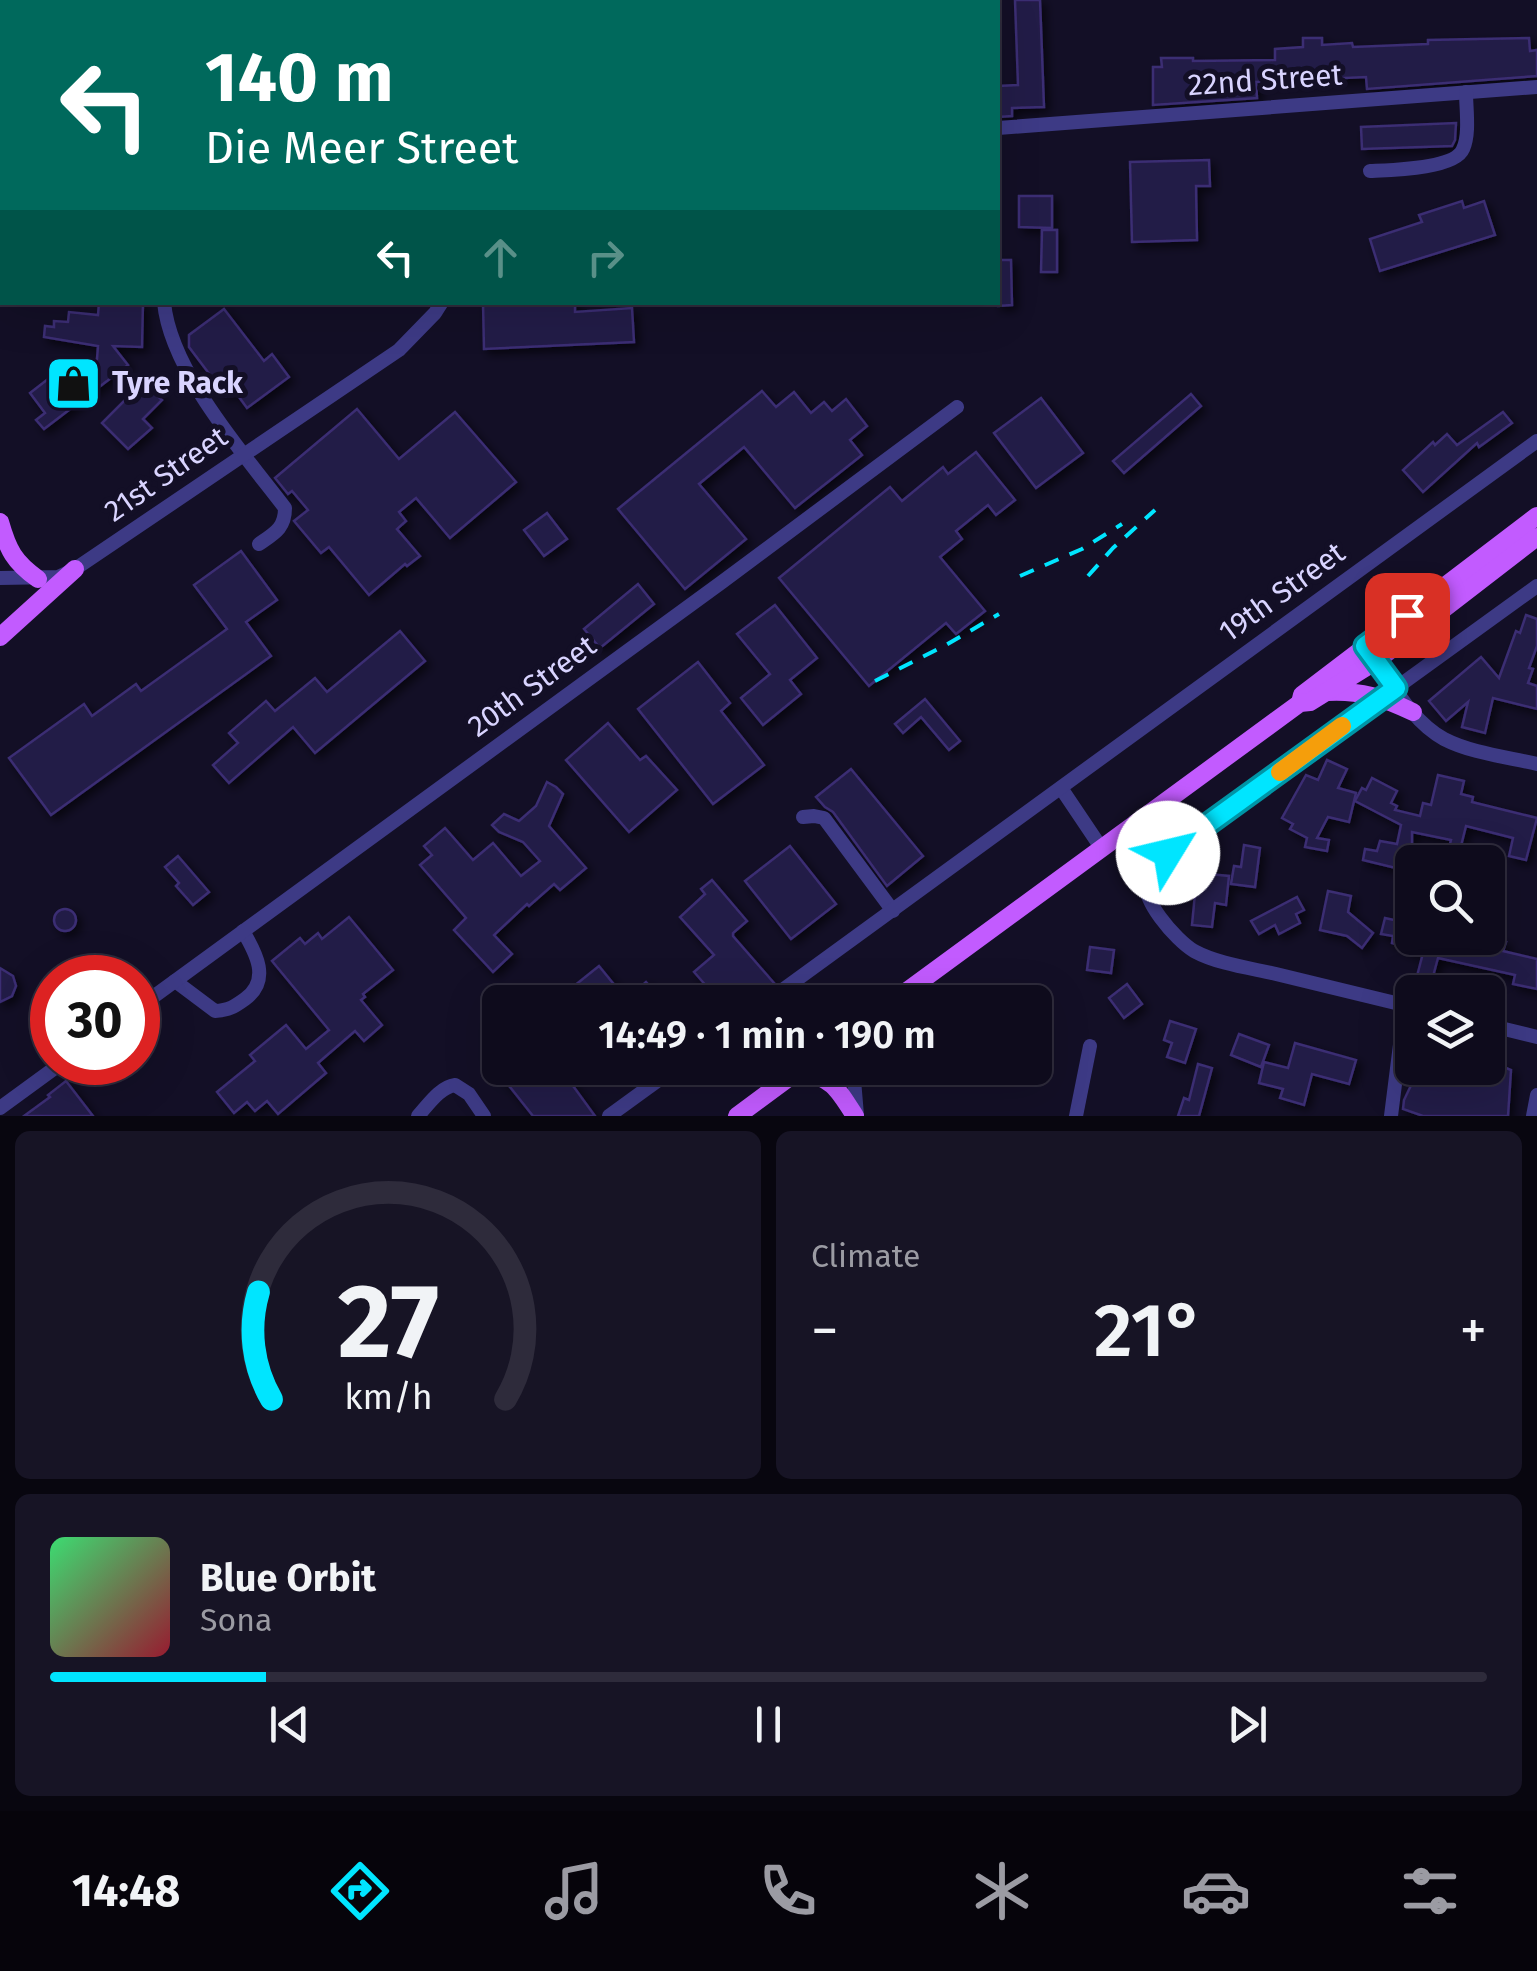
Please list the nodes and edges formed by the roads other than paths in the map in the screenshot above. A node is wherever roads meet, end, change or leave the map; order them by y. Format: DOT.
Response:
graph roads {
  1 [pos="1537,86"];
  2 [pos="1466,92"];
  3 [pos="1000,128"];
  4 [pos="1370,171"];
  5 [pos="165,305"];
  6 [pos="440,305"];
  7 [pos="957,406"];
  8 [pos="1537,442"];
  9 [pos="244,454"];
  10 [pos="1537,516"];
  11 [pos="0,522"];
  12 [pos="1537,537"];
  13 [pos="259,544"];
  14 [pos="75,568"];
  15 [pos="0,578"];
  16 [pos="38,579"];
  17 [pos="1537,586"];
  18 [pos="0,637"];
  19 [pos="1371,654"];
  20 [pos="1327,692"];
  21 [pos="1389,693"];
  22 [pos="1300,703"];
  23 [pos="1413,712"];
  24 [pos="1537,764"];
  25 [pos="1061,788"];
  26 [pos="802,817"];
  27 [pos="1102,850"];
  28 [pos="893,911"];
  29 [pos="243,932"];
  30 [pos="176,981"];
  31 [pos="790,985"];
  32 [pos="915,985"];
  33 [pos="160,992"];
  34 [pos="1395,1003"];
  35 [pos="1505,1029"];
  36 [pos="1537,1037"];
  37 [pos="1090,1046"];
  38 [pos="32,1085"];
  39 [pos="652,1085"];
  40 [pos="778,1085"];
  41 [pos="835,1085"];
  42 [pos="854,1085"];
  43 [pos="1396,1085"];
  44 [pos="1537,1095"];
  45 [pos="0,1108"];
  46 [pos="418,1116"];
  47 [pos="484,1116"];
  48 [pos="609,1116"];
  49 [pos="737,1116"];
  50 [pos="856,1116"];
  51 [pos="1076,1116"];
  52 [pos="1391,1116"];
  53 [pos="1533,1116"];
  1 -- 2 [label="street, 22nd Street"];
  2 -- 3 [label="street, 22nd Street"];
  2 -- 4 [label="street"];
  5 -- 9 [label="street"];
  6 -- 9 [label="street, 21st Street"];
  7 -- 29 [label="street, 20th Street"];
  8 -- 25 [label="street, 19th Street"];
  9 -- 13 [label="street"];
  9 -- 14 [label="street, 21st Street"];
  10 -- 19 [label="main road"];
  11 -- 16 [label="main road"];
  12 -- 19 [label="main road"];
  14 -- 16 [label="street, 21st Street"];
  14 -- 18 [label="main road"];
  15 -- 16 [label="street, 21st Street"];
  17 -- 21 [label="street"];
  19 -- 20 [label="main road"];
  19 -- 21 [label="street"];
  19 -- 22 [label="main road"];
  20 -- 21 [label="main road"];
  20 -- 22 [label="main road"];
  21 -- 23 [label="main road"];
  21 -- 34 [label="street"];
  22 -- 27 [label="main road"];
  23 -- 24 [label="street"];
  25 -- 27 [label="street"];
  25 -- 28 [label="street, 19th Street"];
  26 -- 28 [label="street"];
  27 -- 32 [label="main road"];
  28 -- 31 [label="street, 19th Street"];
  29 -- 30 [label="street, 20th Street"];
  29 -- 30 [label="street"];
  30 -- 33 [label="street, 20th Street"];
  35 -- 36 [label="street"];
  37 -- 51 [label="street"];
  38 -- 45 [label="street"];
  39 -- 48 [label="street"];
  40 -- 49 [label="main road"];
  41 -- 50 [label="main road"];
  42 -- 50 [label="street"];
  43 -- 52 [label="street"];
  44 -- 53 [label="street"];
  46 -- 47 [label="street"];
}
